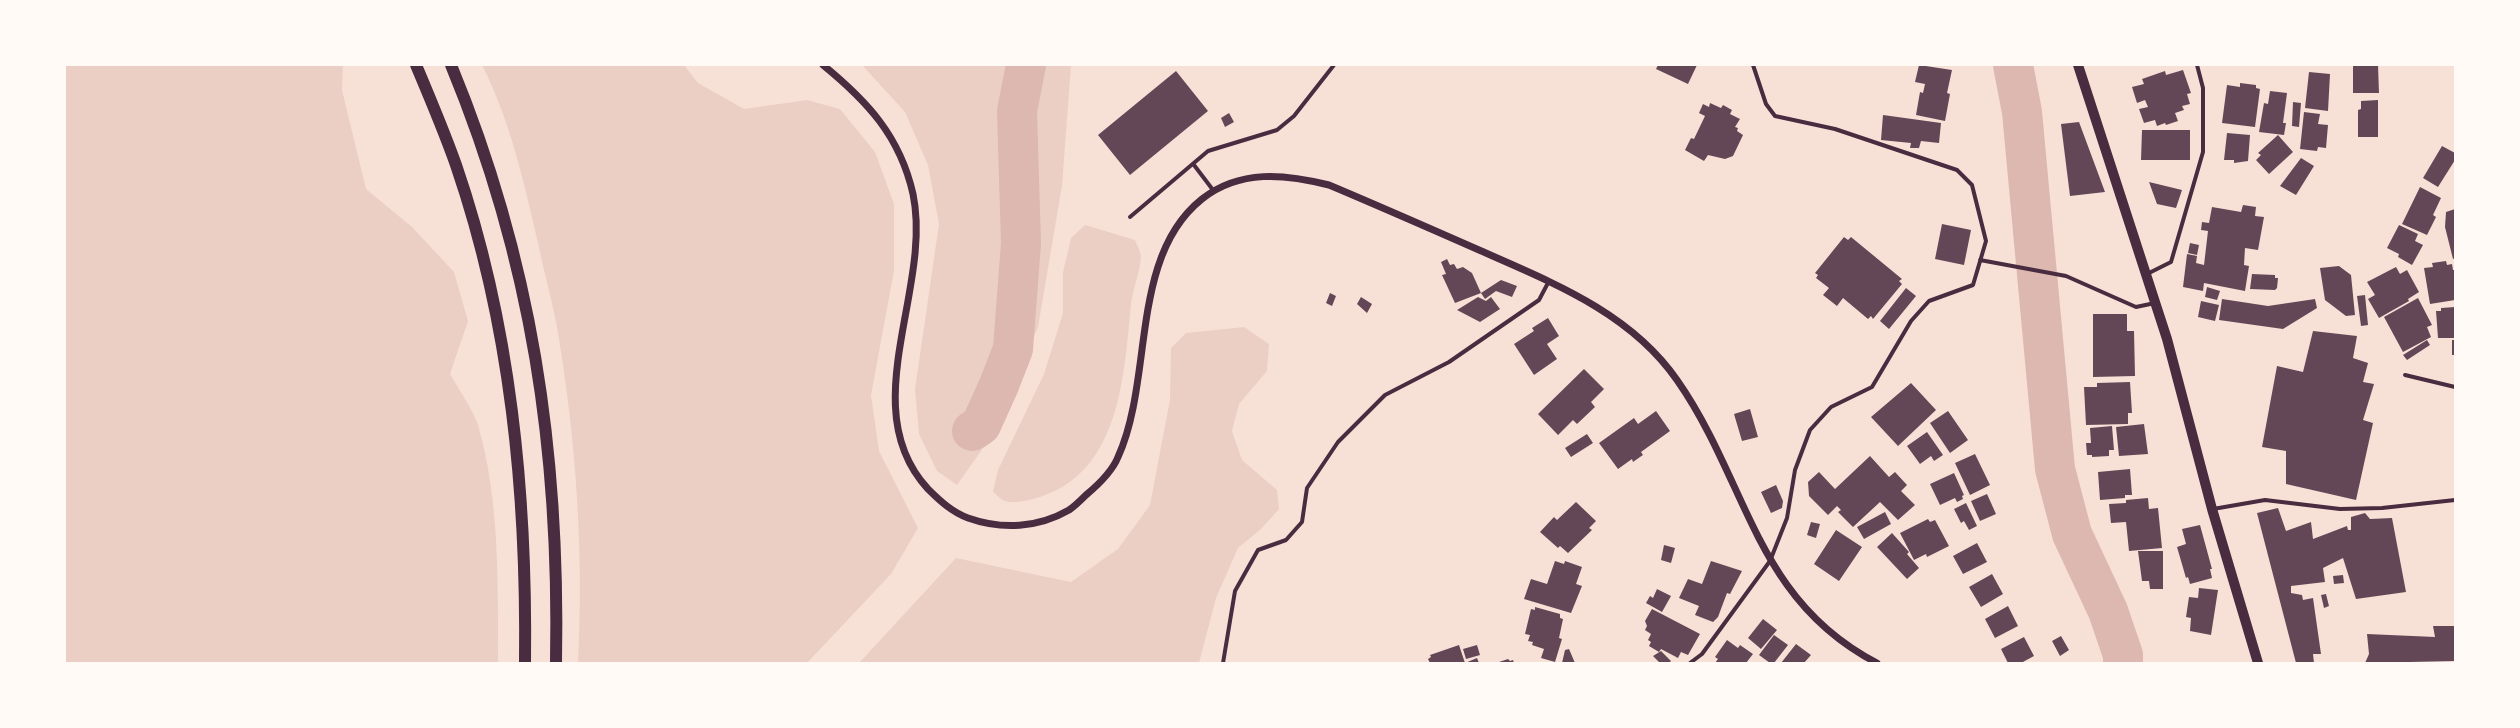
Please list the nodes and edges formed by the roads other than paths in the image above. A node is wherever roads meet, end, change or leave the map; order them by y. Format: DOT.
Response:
graph roads {
  1 [pos="416,65"];
  2 [pos="451,65"];
  3 [pos="823,65"];
  4 [pos="1334,65"];
  5 [pos="1753,65"];
  6 [pos="2078,65"];
  7 [pos="2197,65"];
  8 [pos="1194,164"];
  9 [pos="1213,190"];
  10 [pos="1130,217"];
  11 [pos="1980,260"];
  12 [pos="2146,274"];
  13 [pos="1549,280"];
  14 [pos="2156,303"];
  15 [pos="2405,376"];
  16 [pos="2455,386"];
  17 [pos="2455,500"];
  18 [pos="2212,509"];
  19 [pos="1770,561"];
  20 [pos="525,663"];
  21 [pos="556,663"];
  22 [pos="1223,663"];
  23 [pos="1690,663"];
  24 [pos="1877,663"];
  25 [pos="2258,663"];
  1 -- 20 [label="highway"];
  2 -- 21 [label="highway"];
  3 -- 9 [label="street"];
  4 -- 8 [label="street"];
  5 -- 11 [label="street"];
  6 -- 12 [label="main road"];
  7 -- 12 [label="street"];
  8 -- 9 [label="street"];
  8 -- 10 [label="street"];
  9 -- 13 [label="street"];
  11 -- 14 [label="street"];
  11 -- 19 [label="street"];
  12 -- 14 [label="main road"];
  13 -- 19 [label="street"];
  13 -- 22 [label="street"];
  14 -- 18 [label="main road"];
  15 -- 16 [label="street"];
  17 -- 18 [label="street"];
  18 -- 25 [label="main road"];
  19 -- 23 [label="street"];
  19 -- 24 [label="street"];
}
